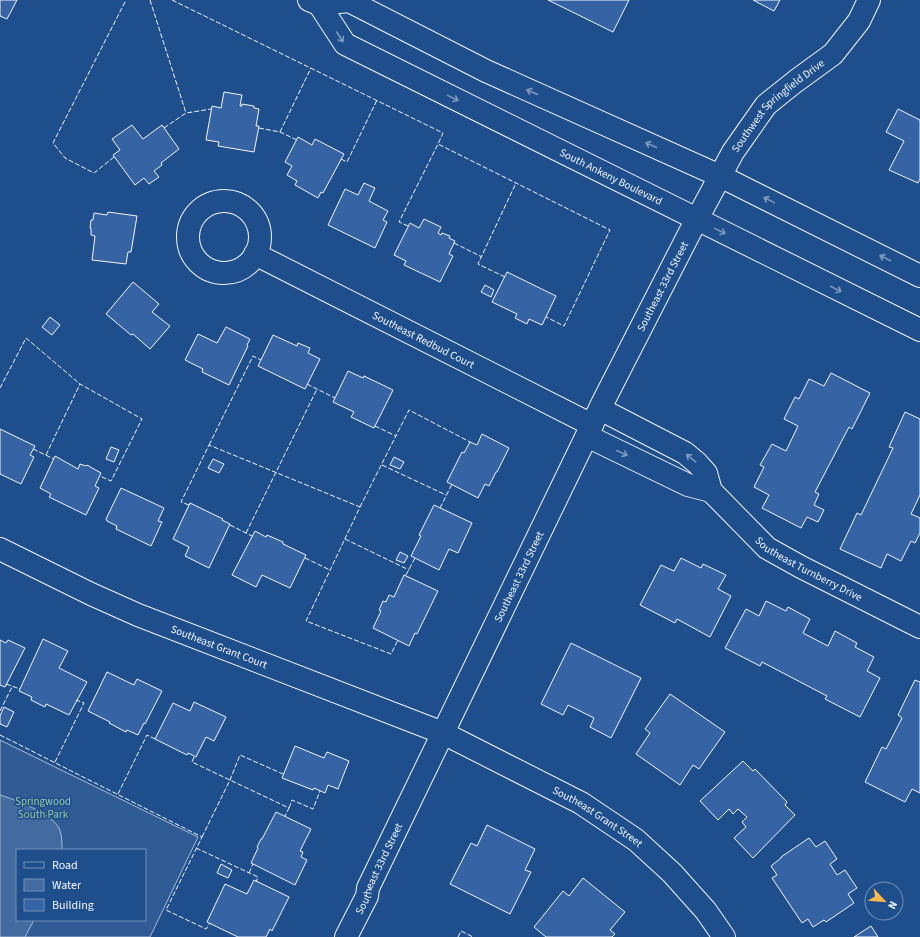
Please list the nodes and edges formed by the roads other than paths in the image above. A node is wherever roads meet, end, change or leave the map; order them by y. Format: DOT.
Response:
graph roads {
  1 [pos="869,0"];
  2 [pos="316,1"];
  3 [pos="720,176"];
  4 [pos="697,219"];
  5 [pos="255,254"];
  6 [pos="920,276"];
  7 [pos="920,330"];
  8 [pos="593,423"];
  9 [pos="711,491"];
  10 [pos="0,549"];
  11 [pos="920,628"];
  12 [pos="443,733"];
  13 [pos="346,937"];
  14 [pos="724,937"];
  1 -- 3 [label="street, Southwest Springfield Drive"];
  3 -- 2 [label="street, South Ankeny Boulevard, one-way"];
  2 -- 4 [label="street, South Ankeny Boulevard, one-way"];
  3 -- 4 [label="street, Southwest Springfield Drive"];
  6 -- 3 [label="street, South Ankeny Boulevard, one-way"];
  4 -- 7 [label="street, South Ankeny Boulevard, one-way"];
  4 -- 8 [label="street, Southeast 33rd Street"];
  5 -- 8 [label="street, Southeast Redbud Court"];
  8 -- 9 [label="street, one-way"];
  9 -- 8 [label="street, Southeast Turnberry Drive, one-way"];
  8 -- 12 [label="street, Southeast 33rd Street"];
  9 -- 11 [label="street, Southeast Turnberry Drive"];
  10 -- 12 [label="street, Southeast Grant Court"];
  12 -- 13 [label="street, Southeast 33rd Street"];
  12 -- 14 [label="street, Southeast Grant Street"];
}
